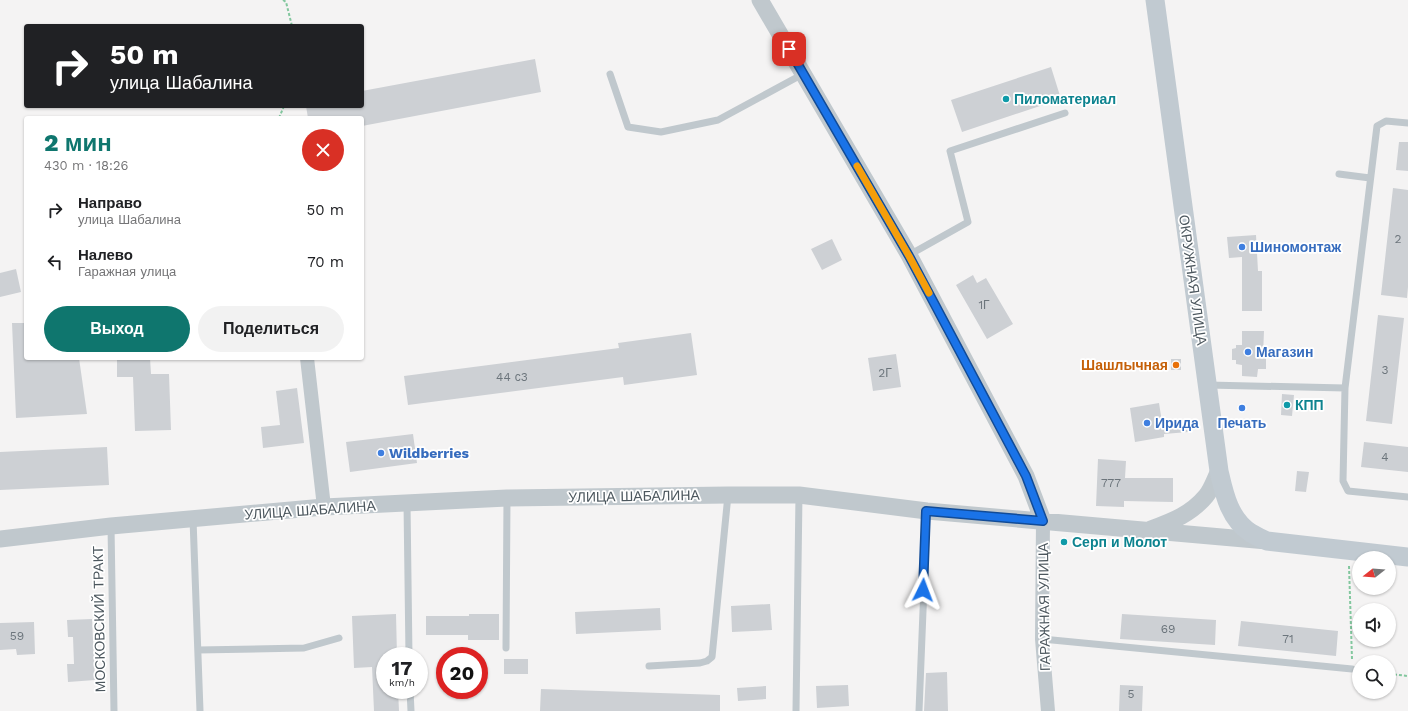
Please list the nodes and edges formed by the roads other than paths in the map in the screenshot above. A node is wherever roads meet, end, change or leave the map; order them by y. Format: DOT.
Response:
graph roads {
  1 [pos="760,0"];
  2 [pos="1155,0"];
  3 [pos="610,74"];
  4 [pos="803,74"];
  5 [pos="1065,113"];
  6 [pos="1408,123"];
  7 [pos="1339,174"];
  8 [pos="1370,178"];
  9 [pos="909,256"];
  10 [pos="307,360"];
  11 [pos="1208,385"];
  12 [pos="1344,388"];
  13 [pos="1219,470"];
  14 [pos="728,495"];
  15 [pos="799,495"];
  16 [pos="1408,497"];
  17 [pos="507,498"];
  18 [pos="407,503"];
  19 [pos="324,507"];
  20 [pos="926,511"];
  21 [pos="193,519"];
  22 [pos="1043,521"];
  23 [pos="111,526"];
  24 [pos="1145,531"];
  25 [pos="0,539"];
  26 [pos="1267,542"];
  27 [pos="1408,557"];
  28 [pos="339,638"];
  29 [pos="1042,639"];
  30 [pos="410,647"];
  31 [pos="506,648"];
  32 [pos="198,650"];
  33 [pos="649,666"];
  34 [pos="1352,669"];
  35 [pos="410,699"];
  36 [pos="114,711"];
  37 [pos="200,711"];
  38 [pos="410,711"];
  39 [pos="796,711"];
  40 [pos="919,711"];
  41 [pos="1048,711"];
  1 -- 4 [label="street, ГАРАЖНАЯ УЛИЦА"];
  2 -- 11 [label="main road, ОКРУЖНАЯ УЛИЦА"];
  3 -- 4 [label="lane"];
  4 -- 9 [label="street, ГАРАЖНАЯ УЛИЦА"];
  5 -- 9 [label="lane"];
  6 -- 8 [label="lane"];
  7 -- 8 [label="lane"];
  8 -- 12 [label="lane"];
  9 -- 22 [label="street, ГАРАЖНАЯ УЛИЦА"];
  10 -- 19 [label="street"];
  11 -- 12 [label="lane"];
  11 -- 13 [label="main road, ОКРУЖНАЯ УЛИЦА"];
  12 -- 16 [label="lane"];
  13 -- 24 [label="street"];
  13 -- 26 [label="main road, ОКРУЖНАЯ УЛИЦА"];
  14 -- 15 [label="street, УЛИЦА ШАБАЛИНА"];
  14 -- 17 [label="street, УЛИЦА ШАБАЛИНА"];
  14 -- 33 [label="lane"];
  15 -- 20 [label="street, УЛИЦА ШАБАЛИНА"];
  15 -- 39 [label="lane"];
  17 -- 18 [label="street, УЛИЦА ШАБАЛИНА"];
  17 -- 31 [label="lane"];
  18 -- 19 [label="street, УЛИЦА ШАБАЛИНА"];
  18 -- 30 [label="lane"];
  19 -- 21 [label="street, УЛИЦА ШАБАЛИНА"];
  20 -- 22 [label="street, УЛИЦА ШАБАЛИНА"];
  20 -- 40 [label="lane"];
  21 -- 23 [label="street, УЛИЦА ШАБАЛИНА"];
  21 -- 32 [label="lane"];
  22 -- 24 [label="street, УЛИЦА ШАБАЛИНА"];
  22 -- 29 [label="street, ГАРАЖНАЯ УЛИЦА"];
  23 -- 25 [label="street, УЛИЦА ШАБАЛИНА"];
  23 -- 36 [label="lane, МОСКОВСКИЙ ТРАКТ"];
  24 -- 26 [label="street, УЛИЦА ШАБАЛИНА"];
  26 -- 27 [label="main road"];
  28 -- 32 [label="lane"];
  29 -- 34 [label="lane"];
  29 -- 41 [label="street, ГАРАЖНАЯ УЛИЦА"];
  32 -- 37 [label="lane"];
  35 -- 38 [label="lane"];
}
